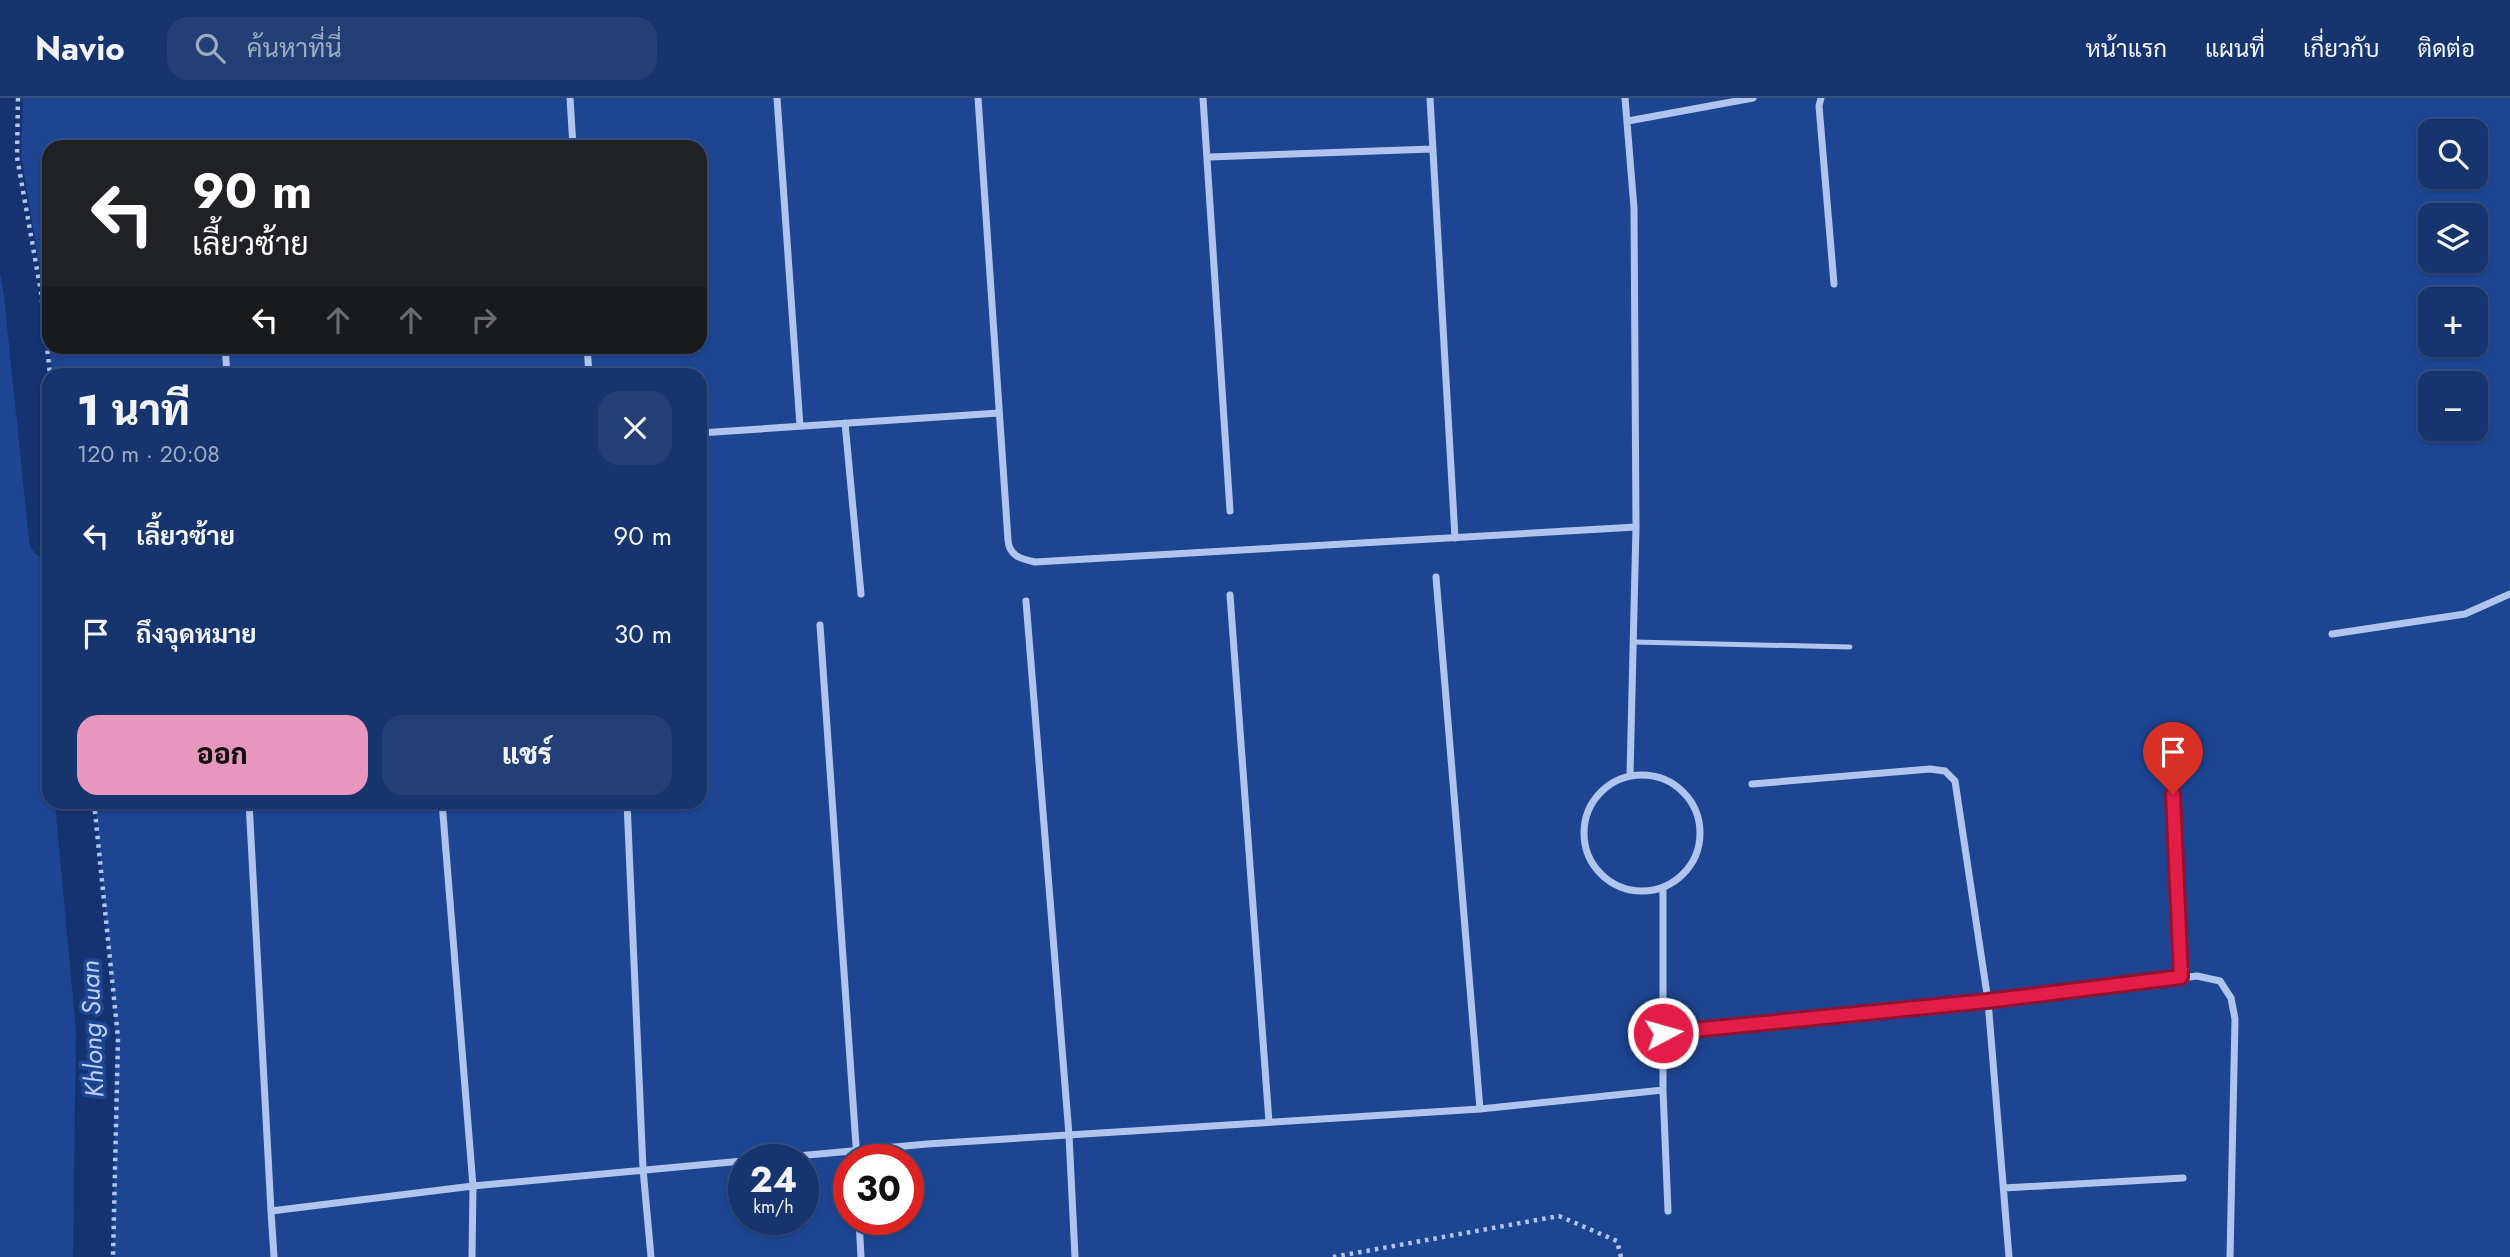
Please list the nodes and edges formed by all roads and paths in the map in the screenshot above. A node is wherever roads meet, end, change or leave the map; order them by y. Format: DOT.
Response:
graph roads {
  1 [pos="18,98"];
  2 [pos="570,98"];
  3 [pos="778,98"];
  4 [pos="978,98"];
  5 [pos="1203,98"];
  6 [pos="1430,98"];
  7 [pos="1625,98"];
  8 [pos="1753,98"];
  9 [pos="1821,98"];
  10 [pos="1628,121"];
  11 [pos="573,140"];
  12 [pos="1432,149"];
  13 [pos="1209,157"];
  14 [pos="1834,284"];
  15 [pos="42,301"];
  16 [pos="999,413"];
  17 [pos="845,423"];
  18 [pos="800,426"];
  19 [pos="707,433"];
  20 [pos="1230,511"];
  21 [pos="1636,527"];
  22 [pos="1455,538"];
  23 [pos="1436,577"];
  24 [pos="861,594"];
  25 [pos="2510,594"];
  26 [pos="1230,595"];
  27 [pos="1026,601"];
  28 [pos="820,625"];
  29 [pos="2332,634"];
  30 [pos="1634,642"];
  31 [pos="1850,647"];
  32 [pos="2171,742"];
  33 [pos="1630,775"];
  34 [pos="1752,784"];
  35 [pos="95,809"];
  36 [pos="249,809"];
  37 [pos="443,809"];
  38 [pos="627,809"];
  39 [pos="1663,888"];
  40 [pos="2181,977"];
  41 [pos="1987,1001"];
  42 [pos="1663,1033"];
  43 [pos="1663,1090"];
  44 [pos="1480,1109"];
  45 [pos="1269,1122"];
  46 [pos="1069,1135"];
  47 [pos="856,1144"];
  48 [pos="924,1145"];
  49 [pos="833,1152"];
  50 [pos="643,1169"];
  51 [pos="2183,1178"];
  52 [pos="473,1186"];
  53 [pos="2004,1188"];
  54 [pos="271,1211"];
  55 [pos="1668,1211"];
  56 [pos="860,1235"];
  57 [pos="113,1257"];
  58 [pos="274,1257"];
  59 [pos="472,1257"];
  60 [pos="651,1257"];
  61 [pos="861,1257"];
  62 [pos="1075,1257"];
  63 [pos="1333,1257"];
  64 [pos="1621,1257"];
  65 [pos="2009,1257"];
  66 [pos="2230,1257"];
  1 -- 15 [label="path"];
  2 -- 11 [label="street"];
  3 -- 18 [label="street"];
  4 -- 16 [label="street"];
  5 -- 13 [label="street"];
  6 -- 12 [label="street"];
  7 -- 10 [label="street"];
  8 -- 10 [label="street"];
  9 -- 14 [label="street"];
  10 -- 21 [label="street"];
  12 -- 13 [label="street"];
  12 -- 22 [label="street"];
  13 -- 20 [label="street"];
  16 -- 17 [label="street"];
  16 -- 22 [label="street"];
  17 -- 18 [label="street"];
  17 -- 24 [label="street"];
  18 -- 19 [label="street"];
  21 -- 22 [label="street"];
  21 -- 30 [label="street"];
  23 -- 44 [label="street"];
  25 -- 29 [label="street"];
  26 -- 45 [label="street"];
  27 -- 46 [label="street"];
  28 -- 47 [label="street"];
  30 -- 31 [label="lane"];
  30 -- 33 [label="street"];
  32 -- 40 [label="street"];
  33 -- 39 [label="street"];
  33 -- 39 [label="street"];
  34 -- 41 [label="street"];
  35 -- 57 [label="path"];
  36 -- 54 [label="street"];
  37 -- 52 [label="street"];
  38 -- 50 [label="street"];
  39 -- 42 [label="street"];
  40 -- 41 [label="street"];
  40 -- 66 [label="street"];
  41 -- 42 [label="street"];
  41 -- 53 [label="street"];
  42 -- 43 [label="street"];
  43 -- 44 [label="street"];
  43 -- 55 [label="street"];
  44 -- 45 [label="street"];
  45 -- 46 [label="street"];
  46 -- 48 [label="street"];
  46 -- 62 [label="street"];
  49 -- 50 [label="street"];
  50 -- 52 [label="street"];
  50 -- 60 [label="street"];
  51 -- 53 [label="street"];
  52 -- 54 [label="street"];
  52 -- 59 [label="street"];
  53 -- 65 [label="street"];
  54 -- 58 [label="street"];
  56 -- 61 [label="street"];
  63 -- 64 [label="path"];
}
